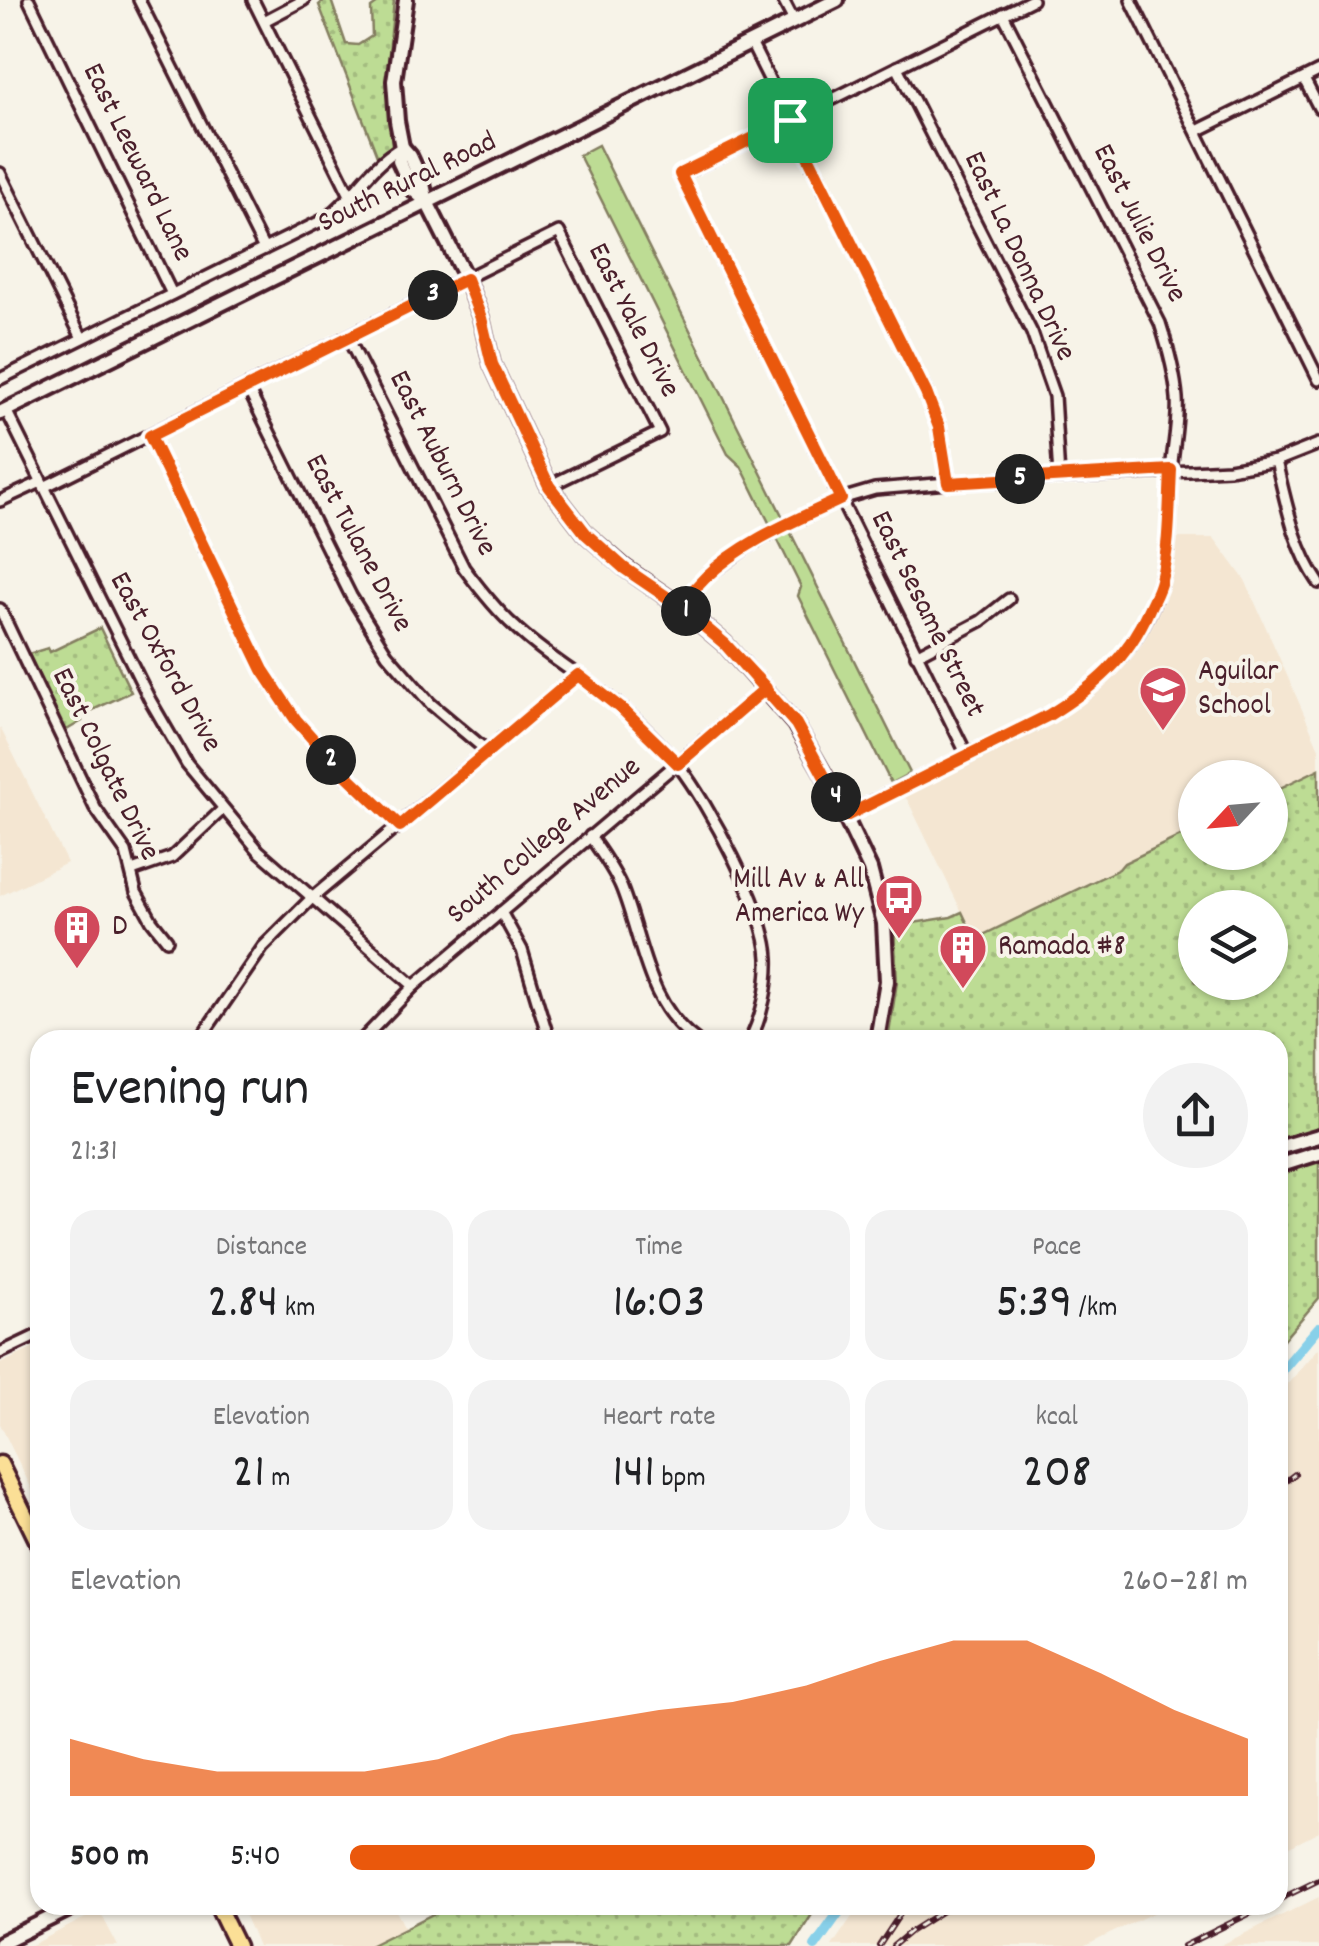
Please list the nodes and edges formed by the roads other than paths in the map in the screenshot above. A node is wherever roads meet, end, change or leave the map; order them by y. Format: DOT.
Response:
graph roads {
  1 [pos="29,0"];
  2 [pos="139,0"];
  3 [pos="253,0"];
  4 [pos="304,0"];
  5 [pos="406,0"];
  6 [pos="783,0"];
  7 [pos="838,0"];
  8 [pos="1032,0"];
  9 [pos="1131,0"];
  10 [pos="1003,14"];
  11 [pos="264,22"];
  12 [pos="794,22"];
  13 [pos="751,42"];
  14 [pos="897,67"];
  15 [pos="1319,71"];
  16 [pos="1304,78"];
  17 [pos="1319,108"];
  18 [pos="790,120"];
  19 [pos="1197,131"];
  20 [pos="402,147"];
  21 [pos="0,174"];
  22 [pos="350,195"];
  23 [pos="427,202"];
  24 [pos="264,249"];
  25 [pos="466,279"];
  26 [pos="172,294"];
  27 [pos="82,338"];
  28 [pos="348,338"];
  29 [pos="0,379"];
  30 [pos="1319,380"];
  31 [pos="247,387"];
  32 [pos="3,412"];
  33 [pos="150,436"];
  34 [pos="1319,444"];
  35 [pos="1276,461"];
  36 [pos="1171,470"];
  37 [pos="1060,477"];
  38 [pos="948,483"];
  39 [pos="42,484"];
  40 [pos="549,486"];
  41 [pos="841,499"];
  42 [pos="0,501"];
  43 [pos="1319,582"];
  44 [pos="1009,598"];
  45 [pos="680,606"];
  46 [pos="0,609"];
  47 [pos="916,655"];
  48 [pos="578,675"];
  49 [pos="766,688"];
  50 [pos="487,752"];
  51 [pos="967,755"];
  52 [pos="678,764"];
  53 [pos="223,809"];
  54 [pos="846,816"];
  55 [pos="400,826"];
  56 [pos="590,836"];
  57 [pos="132,871"];
  58 [pos="312,898"];
  59 [pos="501,912"];
  60 [pos="167,940"];
  61 [pos="414,986"];
  62 [pos="206,1030"];
  63 [pos="372,1030"];
  64 [pos="546,1030"];
  65 [pos="685,1030"];
  66 [pos="755,1030"];
  67 [pos="879,1030"];
  68 [pos="1319,1136"];
  69 [pos="1288,1145"];
  70 [pos="1319,1153"];
  71 [pos="1288,1163"];
  72 [pos="30,1339"];
  73 [pos="0,1353"];
  74 [pos="0,1464"];
  75 [pos="30,1526"];
  76 [pos="57,1915"];
  77 [pos="222,1915"];
  78 [pos="0,1944"];
  79 [pos="237,1946"];
  1 -- 26 [label="street, East Leeward Lane"];
  2 -- 24 [label="street"];
  3 -- 11 [label="street"];
  4 -- 11 [label="street"];
  5 -- 20 [label="street"];
  6 -- 12 [label="street"];
  7 -- 12 [label="street, South Rural Road"];
  8 -- 10 [label="street"];
  9 -- 19 [label="street"];
  10 -- 14 [label="street"];
  10 -- 36 [label="street, East Julie Drive"];
  11 -- 22 [label="street"];
  12 -- 13 [label="street, South Rural Road"];
  13 -- 18 [label="street"];
  13 -- 23 [label="street, South Rural Road"];
  14 -- 18 [label="street"];
  14 -- 37 [label="street, East La Donna Drive"];
  15 -- 16 [label="street"];
  16 -- 17 [label="street"];
  16 -- 19 [label="street"];
  18 -- 38 [label="street"];
  18 -- 41 [label="street, East Sesame Street"];
  19 -- 30 [label="street"];
  20 -- 22 [label="street"];
  20 -- 23 [label="street"];
  21 -- 27 [label="street"];
  22 -- 24 [label="street"];
  23 -- 25 [label="street"];
  23 -- 32 [label="street, South Rural Road"];
  24 -- 26 [label="street"];
  25 -- 28 [label="street"];
  25 -- 40 [label="street"];
  25 -- 40 [label="street, East Yale Drive"];
  26 -- 27 [label="street"];
  27 -- 29 [label="street"];
  28 -- 31 [label="street"];
  28 -- 48 [label="street, East Auburn Drive"];
  31 -- 33 [label="street"];
  31 -- 50 [label="street, East Tulane Drive"];
  32 -- 39 [label="street, East Oxford Drive"];
  33 -- 39 [label="street"];
  33 -- 55 [label="street"];
  34 -- 35 [label="street"];
  35 -- 36 [label="street"];
  35 -- 43 [label="street"];
  36 -- 37 [label="street"];
  36 -- 51 [label="street, East Julie Drive"];
  37 -- 38 [label="street"];
  38 -- 41 [label="street"];
  39 -- 42 [label="street"];
  39 -- 53 [label="street, East Oxford Drive"];
  40 -- 45 [label="street"];
  41 -- 45 [label="street"];
  41 -- 47 [label="street, East Sesame Street"];
  44 -- 47 [label="street"];
  45 -- 49 [label="street"];
  46 -- 57 [label="street, East Colgate Drive"];
  47 -- 51 [label="street, East Sesame Street"];
  48 -- 50 [label="street"];
  48 -- 52 [label="street, East Auburn Drive"];
  49 -- 52 [label="street, South College Avenue"];
  49 -- 54 [label="street"];
  50 -- 55 [label="street"];
  51 -- 54 [label="street, East Julie Drive"];
  52 -- 56 [label="street, South College Avenue"];
  52 -- 66 [label="street, East Auburn Drive"];
  53 -- 57 [label="street"];
  53 -- 58 [label="street, East Oxford Drive"];
  54 -- 67 [label="street"];
  55 -- 58 [label="street"];
  56 -- 59 [label="street, South College Avenue"];
  56 -- 65 [label="street"];
  57 -- 60 [label="street, East Colgate Drive"];
  58 -- 61 [label="street, East Oxford Drive"];
  58 -- 62 [label="street"];
  59 -- 61 [label="street, South College Avenue"];
  59 -- 64 [label="street"];
  61 -- 63 [label="street, South College Avenue"];
  68 -- 69 [label="street"];
  70 -- 71 [label="street"];
  72 -- 73 [label="street"];
  74 -- 75 [label="main road"];
  76 -- 78 [label="street"];
  77 -- 79 [label="main road"];
}
